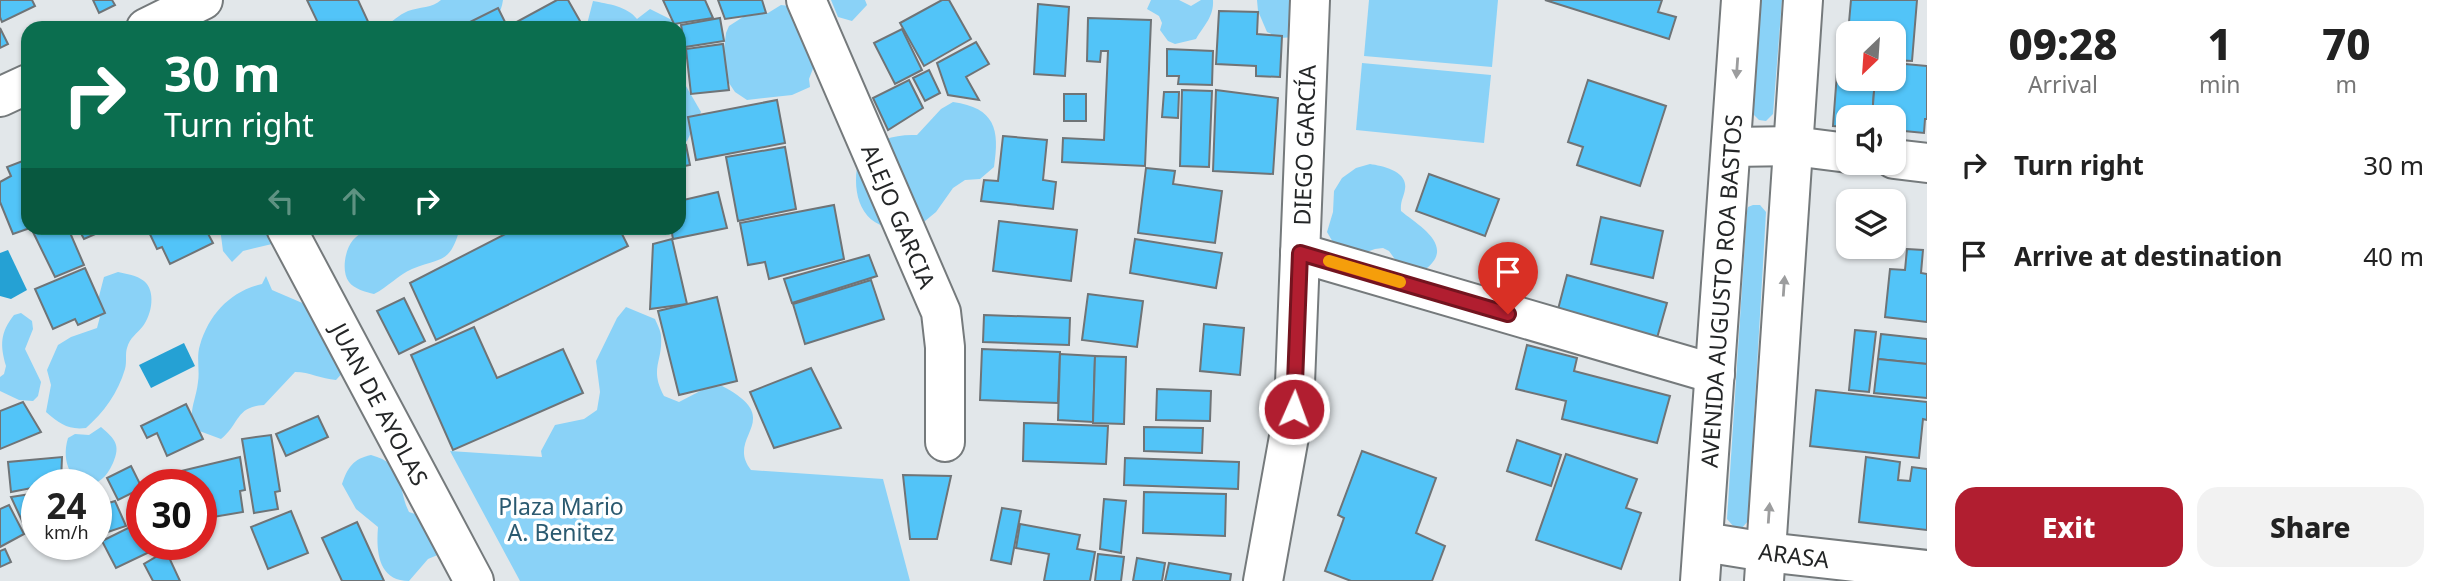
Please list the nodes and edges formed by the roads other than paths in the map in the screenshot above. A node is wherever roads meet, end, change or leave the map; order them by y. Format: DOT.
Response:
graph roads {
  1 [pos="806,0"];
  2 [pos="1310,0"];
  3 [pos="1741,0"];
  4 [pos="1803,0"];
  5 [pos="21,87"];
  6 [pos="0,97"];
  7 [pos="1793,146"];
  8 [pos="1731,147"];
  9 [pos="1836,151"];
  10 [pos="1906,160"];
  11 [pos="1927,163"];
  12 [pos="290,235"];
  13 [pos="1300,253"];
  14 [pos="1715,374"];
  15 [pos="945,442"];
  16 [pos="1704,542"];
  17 [pos="1765,566"];
  18 [pos="1927,570"];
  19 [pos="474,581"];
  20 [pos="1263,581"];
  21 [pos="1700,581"];
  1 -- 15 [label="street, ALEJO GARCIA"];
  2 -- 13 [label="street, DIEGO GARCÍA"];
  3 -- 8 [label="street, AVENIDA AUGUSTO ROA BASTOS, one-way"];
  4 -- 7 [label="street"];
  5 -- 6 [label="street"];
  7 -- 8 [label="street"];
  7 -- 9 [label="street"];
  17 -- 7 [label="street, one-way"];
  8 -- 14 [label="street, AVENIDA AUGUSTO ROA BASTOS"];
  10 -- 11 [label="street"];
  12 -- 19 [label="street, JUAN DE AYOLAS"];
  13 -- 14 [label="street"];
  13 -- 20 [label="street, DIEGO GARCÍA"];
  14 -- 16 [label="street, AVENIDA AUGUSTO ROA BASTOS"];
  16 -- 17 [label="street, ARASA"];
  16 -- 21 [label="street, AVENIDA AUGUSTO ROA BASTOS"];
  17 -- 18 [label="street, ARASA"];
}
